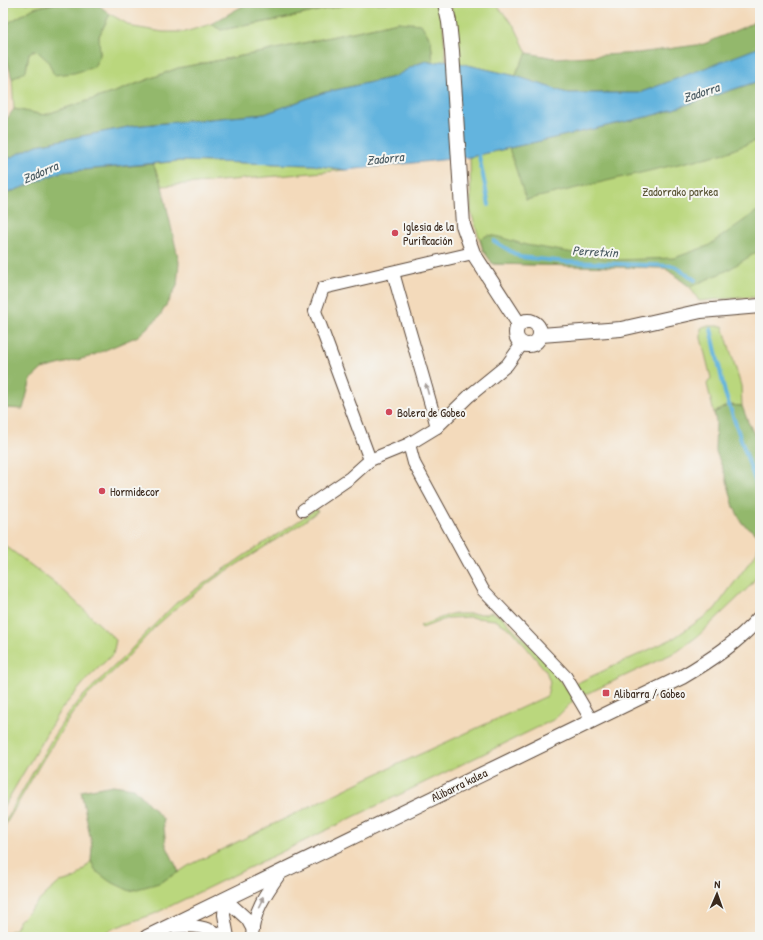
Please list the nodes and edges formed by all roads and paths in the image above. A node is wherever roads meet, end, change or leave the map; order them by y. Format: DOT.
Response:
graph roads {
  1 [pos="445,3"];
  2 [pos="473,253"];
  3 [pos="393,272"];
  4 [pos="760,306"];
  5 [pos="519,324"];
  6 [pos="541,335"];
  7 [pos="522,344"];
  8 [pos="437,427"];
  9 [pos="408,444"];
  10 [pos="370,460"];
  11 [pos="303,510"];
  12 [pos="760,617"];
  13 [pos="592,721"];
  14 [pos="282,872"];
  15 [pos="225,899"];
  16 [pos="168,927"];
  17 [pos="253,933"];
  18 [pos="147,937"];
  19 [pos="227,937"];
  1 -- 2 [label="street"];
  2 -- 3 [label="street"];
  2 -- 5 [label="street"];
  8 -- 3 [label="street, one-way"];
  3 -- 10 [label="street"];
  4 -- 6 [label="street"];
  5 -- 6 [label="street"];
  5 -- 7 [label="street"];
  6 -- 7 [label="street"];
  7 -- 8 [label="street"];
  8 -- 9 [label="street"];
  9 -- 10 [label="street"];
  9 -- 13 [label="street"];
  10 -- 11 [label="street"];
  12 -- 13 [label="street, Alibarra kalea"];
  13 -- 14 [label="street, Alibarra kalea"];
  14 -- 15 [label="street, Alibarra kalea"];
  17 -- 14 [label="street, one-way"];
  15 -- 16 [label="street, Alibarra kalea"];
  15 -- 17 [label="street"];
  15 -- 19 [label="street"];
  16 -- 18 [label="street, Alibarra kalea"];
  16 -- 19 [label="street"];
}
